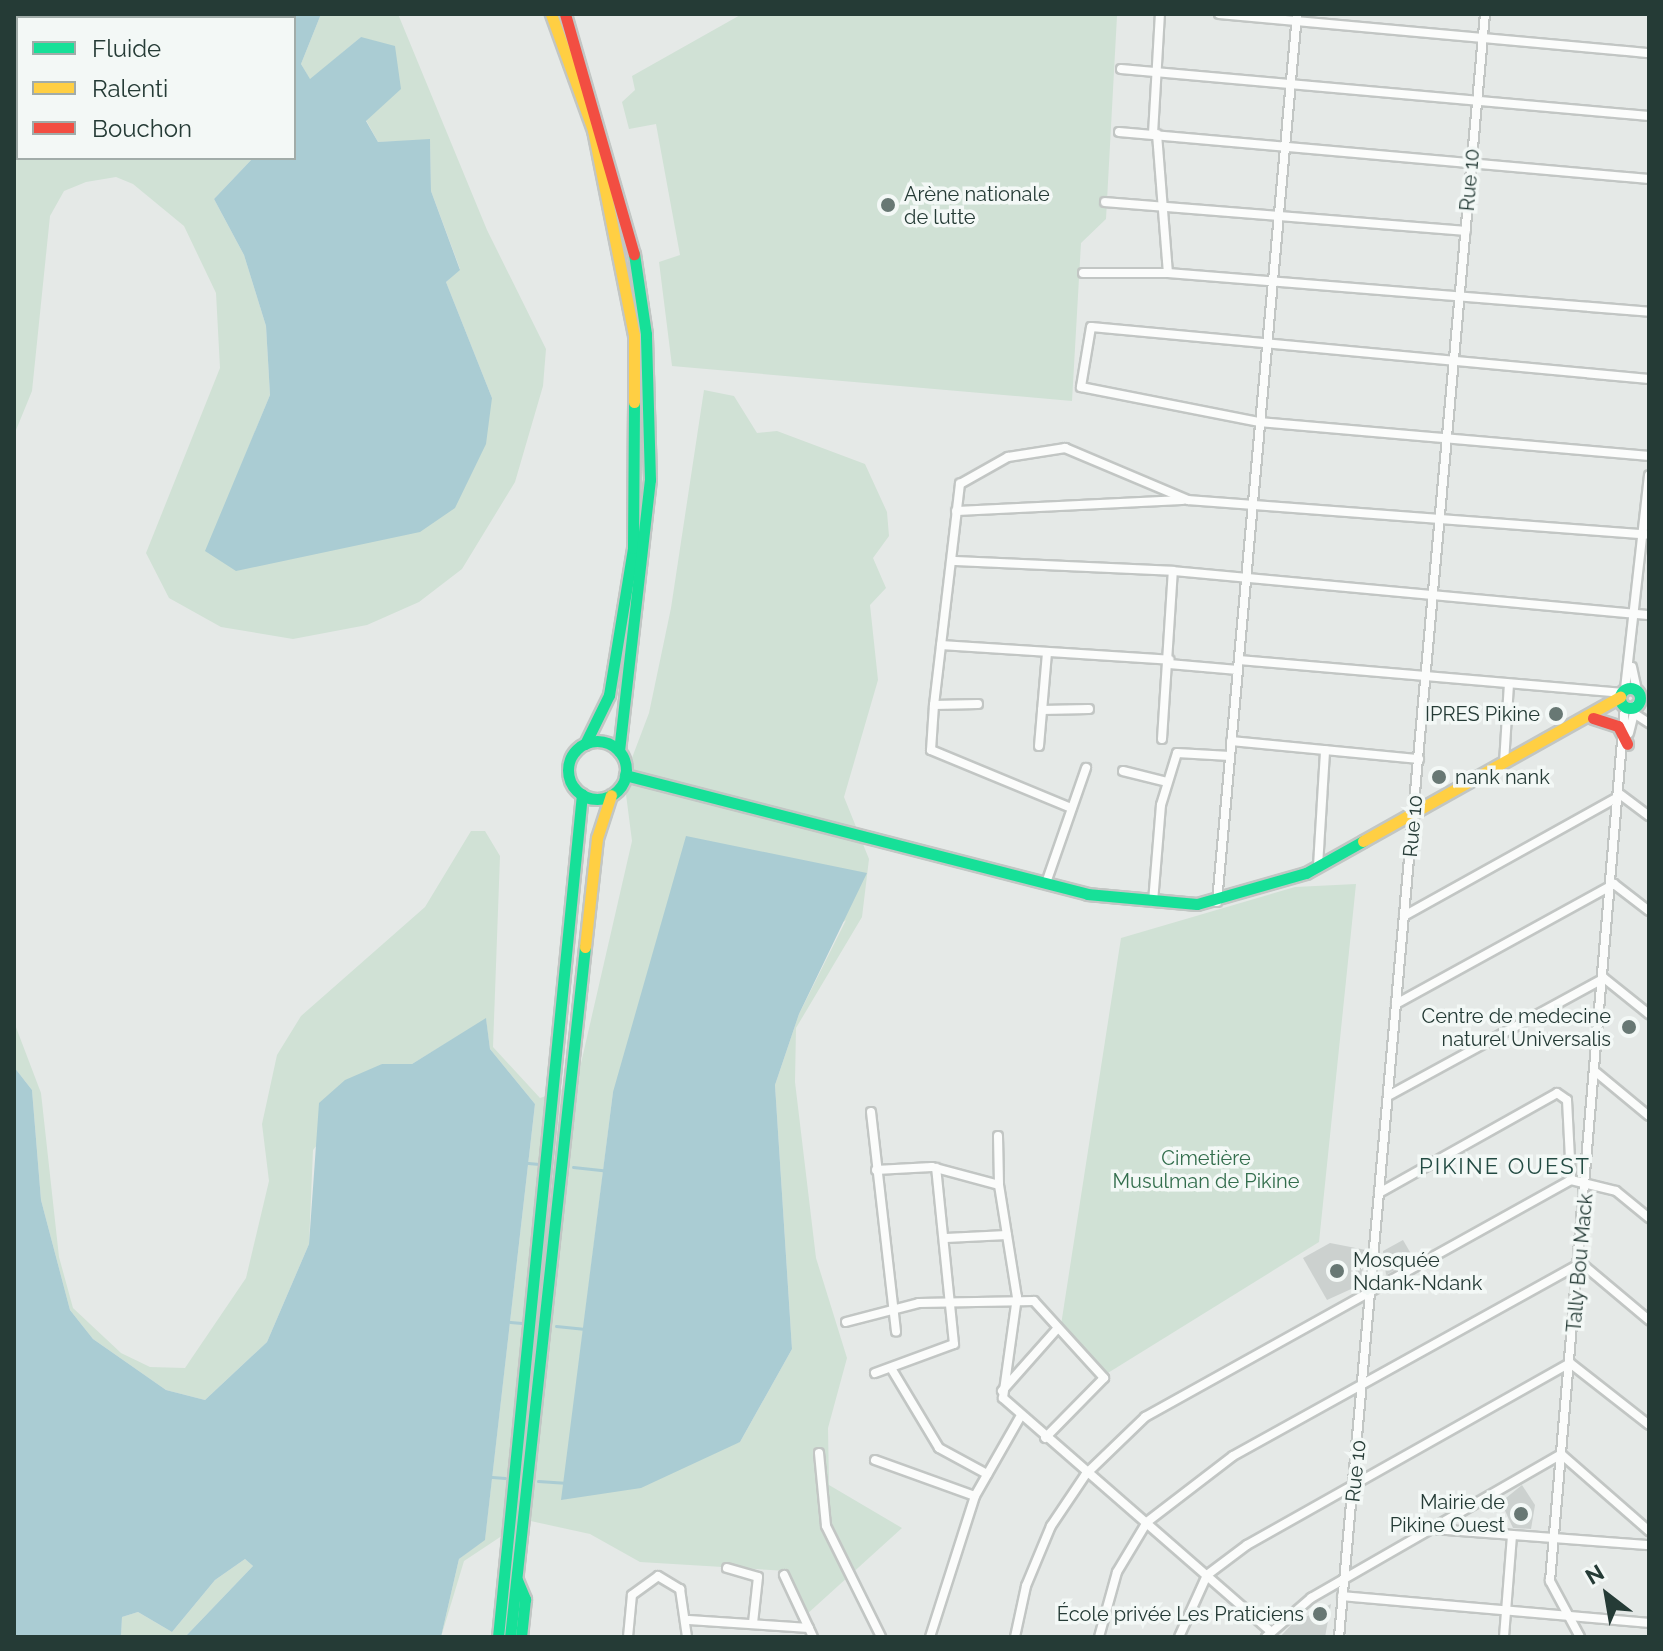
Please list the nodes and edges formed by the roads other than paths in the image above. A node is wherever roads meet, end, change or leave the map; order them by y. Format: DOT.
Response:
graph roads {
  1 [pos="551,14"];
  2 [pos="565,14"];
  3 [pos="1160,14"];
  4 [pos="1219,14"];
  5 [pos="1485,14"];
  6 [pos="1297,18"];
  7 [pos="1483,38"];
  8 [pos="1649,53"];
  9 [pos="1121,69"];
  10 [pos="1156,72"];
  11 [pos="1291,84"];
  12 [pos="1477,101"];
  13 [pos="1649,116"];
  14 [pos="1119,132"];
  15 [pos="1155,134"];
  16 [pos="1285,146"];
  17 [pos="1472,163"];
  18 [pos="1649,179"];
  19 [pos="1105,202"];
  20 [pos="1161,205"];
  21 [pos="1279,216"];
  22 [pos="1466,231"];
  23 [pos="1083,273"];
  24 [pos="1168,273"];
  25 [pos="1273,283"];
  26 [pos="1460,300"];
  27 [pos="1649,312"];
  28 [pos="1267,346"];
  29 [pos="1454,362"];
  30 [pos="1649,379"];
  31 [pos="1260,422"];
  32 [pos="1447,438"];
  33 [pos="1649,456"];
  34 [pos="1649,475"];
  35 [pos="1188,500"];
  36 [pos="1253,502"];
  37 [pos="956,511"];
  38 [pos="1440,517"];
  39 [pos="1646,535"];
  40 [pos="954,561"];
  41 [pos="1173,571"];
  42 [pos="1246,580"];
  43 [pos="1433,596"];
  44 [pos="1636,613"];
  45 [pos="1649,615"];
  46 [pos="941,645"];
  47 [pos="1047,652"];
  48 [pos="1169,662"];
  49 [pos="1238,665"];
  50 [pos="1426,677"];
  51 [pos="1509,684"];
  52 [pos="1633,700"];
  53 [pos="978,704"];
  54 [pos="934,705"];
  55 [pos="1089,709"];
  56 [pos="1042,710"];
  57 [pos="1596,717"];
  58 [pos="1649,723"];
  59 [pos="1162,739"];
  60 [pos="1231,741"];
  61 [pos="1627,741"];
  62 [pos="585,744"];
  63 [pos="1039,746"];
  64 [pos="1325,750"];
  65 [pos="619,751"];
  66 [pos="1230,756"];
  67 [pos="1419,759"];
  68 [pos="1504,767"];
  69 [pos="1086,768"];
  70 [pos="1123,771"];
  71 [pos="625,775"];
  72 [pos="1167,782"];
  73 [pos="582,794"];
  74 [pos="611,795"];
  75 [pos="1621,795"];
  76 [pos="1071,808"];
  77 [pos="1414,816"];
  78 [pos="1649,816"];
  79 [pos="1318,866"];
  80 [pos="1046,883"];
  81 [pos="1614,884"];
  82 [pos="1153,902"];
  83 [pos="1217,902"];
  84 [pos="1649,911"];
  85 [pos="1404,916"];
  86 [pos="1604,978"];
  87 [pos="1396,1004"];
  88 [pos="1649,1014"];
  89 [pos="1597,1073"];
  90 [pos="1388,1096"];
  91 [pos="871,1112"];
  92 [pos="1649,1116"];
  93 [pos="998,1136"];
  94 [pos="936,1168"];
  95 [pos="876,1170"];
  96 [pos="1587,1178"];
  97 [pos="1571,1180"];
  98 [pos="999,1185"];
  99 [pos="1379,1193"];
  100 [pos="1649,1218"];
  101 [pos="1007,1235"];
  102 [pos="946,1238"];
  103 [pos="1581,1263"];
  104 [pos="1370,1291"];
  105 [pos="1017,1297"];
  106 [pos="952,1300"];
  107 [pos="891,1307"];
  108 [pos="1649,1320"];
  109 [pos="846,1322"];
  110 [pos="1058,1328"];
  111 [pos="896,1332"];
  112 [pos="1570,1363"];
  113 [pos="891,1368"];
  114 [pos="875,1373"];
  115 [pos="1366,1383"];
  116 [pos="1002,1391"];
  117 [pos="1020,1417"];
  118 [pos="1649,1425"];
  119 [pos="1045,1438"];
  120 [pos="819,1453"];
  121 [pos="1561,1454"];
  122 [pos="875,1460"];
  123 [pos="987,1474"];
  124 [pos="1086,1474"];
  125 [pos="1355,1480"];
  126 [pos="975,1496"];
  127 [pos="1147,1522"];
  128 [pos="1434,1529"];
  129 [pos="1649,1531"];
  130 [pos="1512,1535"];
  131 [pos="1553,1537"];
  132 [pos="1649,1545"];
  133 [pos="727,1568"];
  134 [pos="784,1575"];
  135 [pos="1207,1575"];
  136 [pos="1344,1579"];
  137 [pos="517,1580"];
  138 [pos="1342,1596"];
  139 [pos="1507,1609"];
  140 [pos="1568,1617"];
  141 [pos="689,1620"];
  142 [pos="753,1623"];
  143 [pos="1649,1623"];
  144 [pos="811,1633"];
  145 [pos="1268,1634"];
  146 [pos="498,1637"];
  147 [pos="510,1637"];
  148 [pos="521,1637"];
  149 [pos="628,1637"];
  150 [pos="687,1637"];
  151 [pos="881,1637"];
  152 [pos="930,1637"];
  153 [pos="1015,1637"];
  154 [pos="1099,1637"];
  155 [pos="1179,1637"];
  156 [pos="1339,1637"];
  157 [pos="1504,1637"];
  158 [pos="1580,1637"];
  1 -- 62 [label="main road"];
  2 -- 65 [label="main road"];
  3 -- 10 [label="street"];
  4 -- 6 [label="street"];
  5 -- 7 [label="street, Rue 10"];
  6 -- 7 [label="street"];
  6 -- 11 [label="street"];
  7 -- 8 [label="street"];
  7 -- 12 [label="street, Rue 10"];
  9 -- 10 [label="street"];
  10 -- 11 [label="street"];
  10 -- 15 [label="street"];
  11 -- 12 [label="street"];
  11 -- 16 [label="street"];
  12 -- 13 [label="street"];
  12 -- 17 [label="street, Rue 10"];
  14 -- 15 [label="street"];
  15 -- 16 [label="street"];
  15 -- 20 [label="street"];
  16 -- 17 [label="street"];
  16 -- 21 [label="street"];
  17 -- 18 [label="street"];
  17 -- 22 [label="street, Rue 10"];
  19 -- 20 [label="street"];
  20 -- 21 [label="street"];
  20 -- 24 [label="street"];
  21 -- 22 [label="street"];
  21 -- 25 [label="street"];
  22 -- 26 [label="street, Rue 10"];
  23 -- 24 [label="street"];
  24 -- 25 [label="street"];
  25 -- 26 [label="street"];
  25 -- 28 [label="street"];
  26 -- 27 [label="street"];
  26 -- 29 [label="street, Rue 10"];
  28 -- 29 [label="street"];
  28 -- 31 [label="street"];
  28 -- 31 [label="street"];
  29 -- 30 [label="street"];
  29 -- 32 [label="street, Rue 10"];
  31 -- 32 [label="street"];
  31 -- 36 [label="street"];
  32 -- 33 [label="street"];
  32 -- 38 [label="street, Rue 10"];
  34 -- 39 [label="street, Tally Bou Mack"];
  35 -- 36 [label="street"];
  35 -- 37 [label="street"];
  35 -- 37 [label="street"];
  36 -- 38 [label="street"];
  36 -- 42 [label="street"];
  37 -- 40 [label="street"];
  38 -- 39 [label="street"];
  38 -- 43 [label="street, Rue 10"];
  39 -- 44 [label="street, Tally Bou Mack"];
  40 -- 41 [label="street"];
  40 -- 46 [label="street"];
  41 -- 42 [label="street"];
  41 -- 48 [label="street"];
  42 -- 43 [label="street"];
  42 -- 49 [label="street"];
  43 -- 44 [label="street"];
  43 -- 50 [label="street, Rue 10"];
  44 -- 45 [label="street"];
  44 -- 52 [label="street, Tally Bou Mack"];
  46 -- 47 [label="street"];
  46 -- 54 [label="street"];
  47 -- 48 [label="street"];
  47 -- 56 [label="street"];
  48 -- 49 [label="street"];
  48 -- 59 [label="street"];
  49 -- 50 [label="street"];
  49 -- 60 [label="street"];
  50 -- 51 [label="street"];
  50 -- 67 [label="street, Rue 10"];
  51 -- 52 [label="street"];
  51 -- 68 [label="street"];
  52 -- 57 [label="main road"];
  52 -- 58 [label="street"];
  52 -- 61 [label="street, Tally Bou Mack"];
  53 -- 54 [label="street"];
  54 -- 76 [label="street"];
  55 -- 56 [label="street"];
  56 -- 63 [label="street"];
  57 -- 61 [label="main road"];
  57 -- 68 [label="main road"];
  60 -- 64 [label="street"];
  60 -- 66 [label="street"];
  61 -- 75 [label="street, Tally Bou Mack"];
  62 -- 65 [label="main road"];
  62 -- 73 [label="main road"];
  64 -- 67 [label="street"];
  64 -- 79 [label="street"];
  65 -- 71 [label="main road"];
  66 -- 72 [label="street"];
  66 -- 83 [label="street"];
  67 -- 77 [label="street, Rue 10"];
  68 -- 77 [label="main road"];
  69 -- 76 [label="street"];
  70 -- 72 [label="street"];
  71 -- 74 [label="main road"];
  71 -- 80 [label="main road"];
  72 -- 82 [label="street"];
  73 -- 74 [label="main road"];
  73 -- 146 [label="main road"];
  74 -- 137 [label="main road"];
  75 -- 78 [label="street"];
  75 -- 81 [label="street, Tally Bou Mack"];
  75 -- 85 [label="street"];
  76 -- 80 [label="street"];
  77 -- 79 [label="main road"];
  77 -- 85 [label="street, Rue 10"];
  79 -- 83 [label="main road"];
  80 -- 82 [label="main road"];
  81 -- 84 [label="street"];
  81 -- 86 [label="street, Tally Bou Mack"];
  81 -- 87 [label="street"];
  82 -- 83 [label="main road"];
  85 -- 87 [label="street, Rue 10"];
  86 -- 88 [label="street"];
  86 -- 89 [label="street, Tally Bou Mack"];
  86 -- 90 [label="street"];
  87 -- 90 [label="street, Rue 10"];
  89 -- 92 [label="street"];
  89 -- 96 [label="street, Tally Bou Mack"];
  90 -- 99 [label="street, Rue 10"];
  91 -- 95 [label="street"];
  93 -- 98 [label="street"];
  94 -- 95 [label="street"];
  94 -- 98 [label="street"];
  94 -- 102 [label="street"];
  95 -- 107 [label="street"];
  96 -- 97 [label="street"];
  96 -- 100 [label="street"];
  96 -- 103 [label="street, Tally Bou Mack"];
  97 -- 99 [label="street"];
  97 -- 104 [label="street"];
  98 -- 101 [label="street"];
  99 -- 104 [label="street, Rue 10"];
  101 -- 102 [label="street"];
  101 -- 105 [label="street"];
  102 -- 106 [label="street"];
  103 -- 108 [label="street"];
  103 -- 112 [label="street, Tally Bou Mack"];
  103 -- 115 [label="street"];
  104 -- 115 [label="street, Rue 10"];
  104 -- 124 [label="street"];
  105 -- 106 [label="street"];
  105 -- 110 [label="street"];
  105 -- 116 [label="street"];
  106 -- 107 [label="street"];
  106 -- 113 [label="street"];
  107 -- 109 [label="street"];
  107 -- 111 [label="street"];
  110 -- 116 [label="street"];
  110 -- 119 [label="street"];
  112 -- 118 [label="street"];
  112 -- 121 [label="street, Tally Bou Mack"];
  112 -- 125 [label="street"];
  113 -- 114 [label="street"];
  113 -- 123 [label="street"];
  115 -- 125 [label="street, Rue 10"];
  115 -- 127 [label="street"];
  116 -- 117 [label="street"];
  117 -- 119 [label="street"];
  117 -- 123 [label="street"];
  119 -- 124 [label="street"];
  120 -- 151 [label="street"];
  121 -- 128 [label="street"];
  121 -- 129 [label="street"];
  121 -- 131 [label="street, Tally Bou Mack"];
  122 -- 126 [label="street"];
  123 -- 126 [label="street"];
  124 -- 127 [label="street"];
  124 -- 153 [label="street"];
  125 -- 135 [label="street"];
  125 -- 136 [label="street, Rue 10"];
  126 -- 152 [label="street"];
  127 -- 135 [label="street"];
  127 -- 154 [label="street"];
  128 -- 130 [label="street"];
  128 -- 136 [label="street"];
  130 -- 131 [label="street"];
  130 -- 139 [label="street"];
  131 -- 132 [label="street"];
  131 -- 140 [label="street, Tally Bou Mack"];
  133 -- 142 [label="street"];
  134 -- 144 [label="street"];
  135 -- 145 [label="street"];
  135 -- 155 [label="street"];
  136 -- 138 [label="street, Rue 10"];
  136 -- 145 [label="street"];
  137 -- 147 [label="main road"];
  137 -- 148 [label="main road"];
  138 -- 139 [label="street"];
  138 -- 156 [label="street, Rue 10"];
  139 -- 140 [label="street"];
  139 -- 157 [label="street"];
  140 -- 143 [label="street"];
  140 -- 158 [label="street, Tally Bou Mack"];
  141 -- 142 [label="street"];
  141 -- 149 [label="street"];
  141 -- 150 [label="street"];
  142 -- 144 [label="street"];
}
